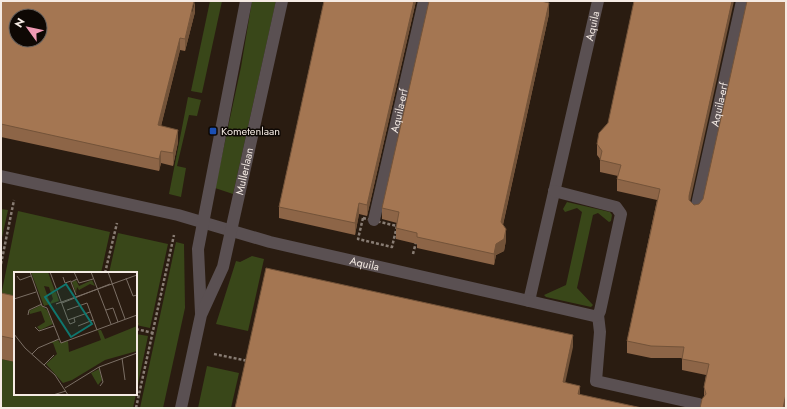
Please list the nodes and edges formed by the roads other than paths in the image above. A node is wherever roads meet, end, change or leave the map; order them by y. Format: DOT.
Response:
graph roads {
  1 [pos="246,1"];
  2 [pos="282,1"];
  3 [pos="424,1"];
  4 [pos="598,1"];
  5 [pos="742,1"];
  6 [pos="1,176"];
  7 [pos="554,191"];
  8 [pos="696,209"];
  9 [pos="374,220"];
  10 [pos="202,222"];
  11 [pos="232,232"];
  12 [pos="529,301"];
  13 [pos="201,315"];
  14 [pos="598,315"];
  15 [pos="699,404"];
  16 [pos="181,408"];
  1 -- 10 [label="street, Mullerlaan"];
  2 -- 11 [label="street, Mullerlaan"];
  3 -- 9 [label="street, Aquila-erf"];
  4 -- 7 [label="street, Aquila"];
  5 -- 8 [label="street, Aquila-erf"];
  6 -- 10 [label="street"];
  7 -- 12 [label="street, Aquila"];
  7 -- 14 [label="street"];
  10 -- 11 [label="street, Aquila"];
  10 -- 13 [label="street, Mullerlaan"];
  11 -- 12 [label="street, Aquila"];
  11 -- 13 [label="street, Mullerlaan"];
  12 -- 14 [label="street, Aquila"];
  13 -- 16 [label="street, Mullerlaan"];
  14 -- 15 [label="street"];
}
